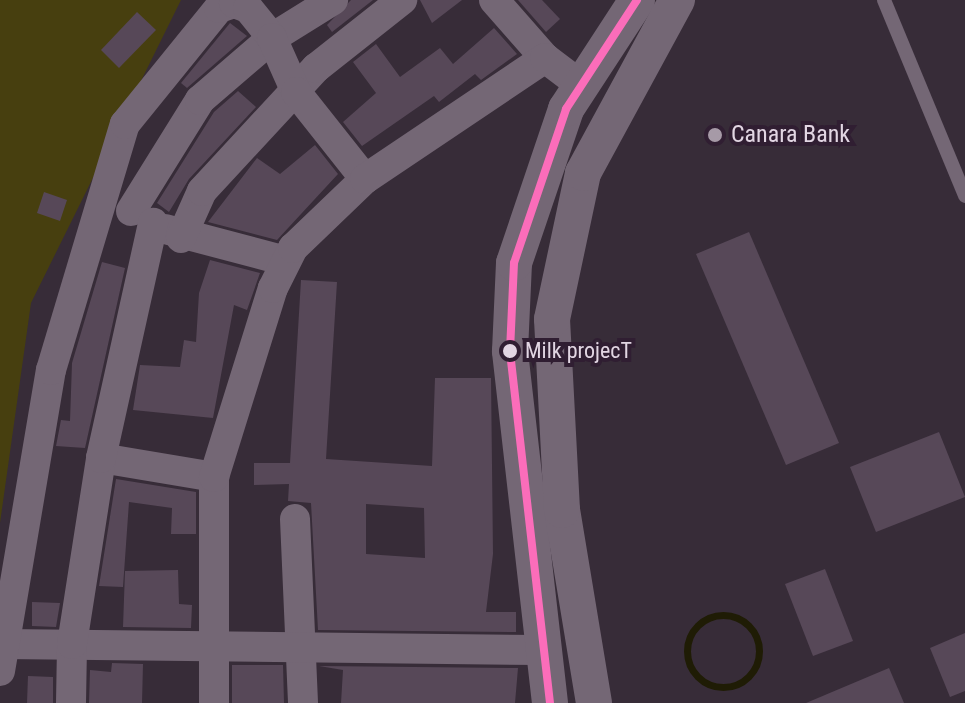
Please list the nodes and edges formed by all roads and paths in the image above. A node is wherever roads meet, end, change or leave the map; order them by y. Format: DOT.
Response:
graph roads {
  1 [pos="333,0"];
  2 [pos="402,0"];
  3 [pos="494,0"];
  4 [pos="637,0"];
  5 [pos="677,0"];
  6 [pos="884,0"];
  7 [pos="272,38"];
  8 [pos="545,58"];
  9 [pos="582,86"];
  10 [pos="296,92"];
  11 [pos="365,179"];
  12 [pos="99,194"];
  13 [pos="965,196"];
  14 [pos="142,217"];
  15 [pos="181,238"];
  16 [pos="286,261"];
  17 [pos="101,458"];
  18 [pos="214,477"];
  19 [pos="295,519"];
  20 [pos="72,644"];
  21 [pos="215,644"];
  22 [pos="297,649"];
  23 [pos="540,650"];
  24 [pos="2,658"];
  25 [pos="71,703"];
  26 [pos="214,703"];
  27 [pos="303,703"];
  28 [pos="550,703"];
  29 [pos="594,703"];
  1 -- 7 [label="street"];
  2 -- 10 [label="street"];
  3 -- 8 [label="street"];
  4 -- 9 [label="street"];
  5 -- 29 [label="street"];
  6 -- 13 [label="lane"];
  7 -- 10 [label="street"];
  7 -- 12 [label="street"];
  7 -- 14 [label="street"];
  8 -- 9 [label="street"];
  8 -- 11 [label="street"];
  9 -- 23 [label="street"];
  10 -- 11 [label="street"];
  10 -- 15 [label="street"];
  11 -- 16 [label="street"];
  12 -- 14 [label="street"];
  12 -- 24 [label="street"];
  14 -- 15 [label="street"];
  14 -- 17 [label="street"];
  15 -- 16 [label="street"];
  16 -- 18 [label="street"];
  17 -- 18 [label="street"];
  17 -- 20 [label="street"];
  18 -- 21 [label="street"];
  19 -- 22 [label="street"];
  20 -- 21 [label="street"];
  20 -- 24 [label="street"];
  20 -- 25 [label="street"];
  21 -- 22 [label="street"];
  21 -- 26 [label="street"];
  22 -- 23 [label="street"];
  22 -- 27 [label="street"];
  23 -- 28 [label="street"];
}
